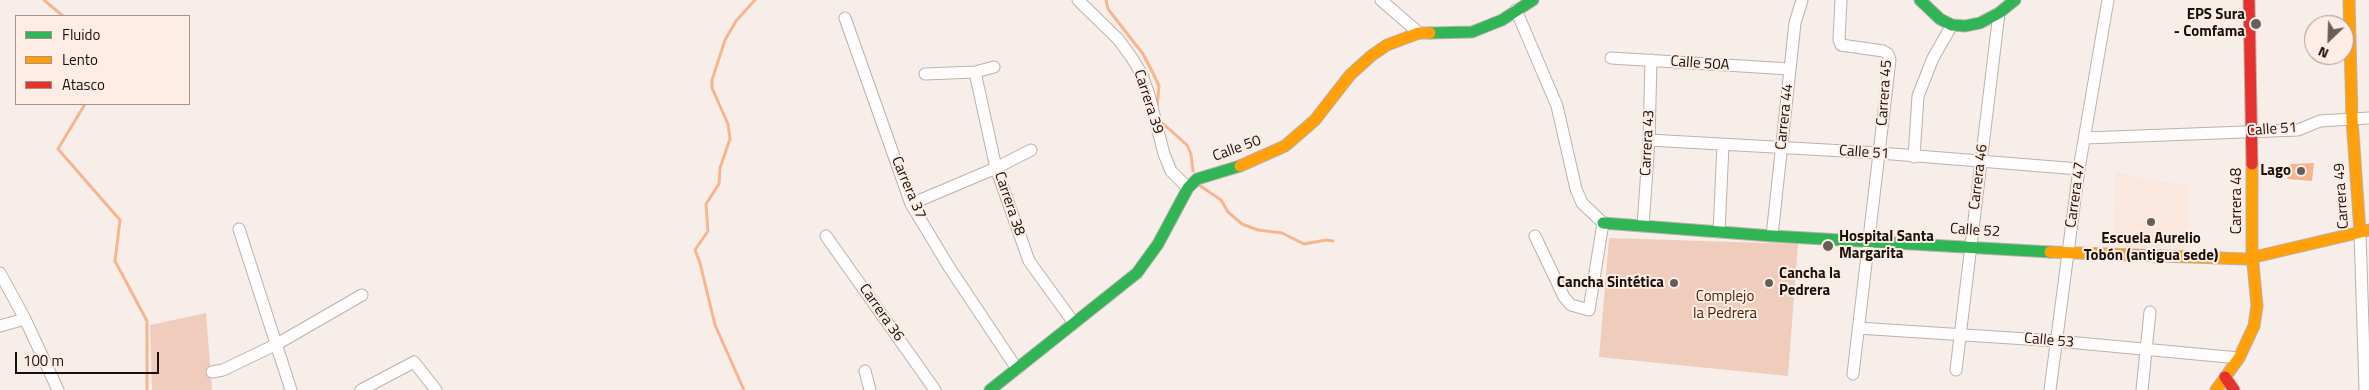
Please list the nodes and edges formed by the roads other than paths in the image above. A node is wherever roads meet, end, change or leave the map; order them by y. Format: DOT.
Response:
graph roads {
  1 [pos="1078,0"];
  2 [pos="1382,0"];
  3 [pos="1533,0"];
  4 [pos="1802,0"];
  5 [pos="1841,0"];
  6 [pos="1920,0"];
  7 [pos="2015,0"];
  8 [pos="2108,0"];
  9 [pos="2249,0"];
  10 [pos="2350,0"];
  11 [pos="1516,10"];
  12 [pos="1999,13"];
  13 [pos="845,18"];
  14 [pos="1952,25"];
  15 [pos="1419,33"];
  16 [pos="1611,58"];
  17 [pos="1651,60"];
  18 [pos="994,67"];
  19 [pos="1790,69"];
  20 [pos="975,72"];
  21 [pos="925,74"];
  22 [pos="2369,118"];
  23 [pos="2352,119"];
  24 [pos="2252,131"];
  25 [pos="2085,138"];
  26 [pos="1649,140"];
  27 [pos="1723,145"];
  28 [pos="1782,148"];
  29 [pos="1031,150"];
  30 [pos="1880,154"];
  31 [pos="1914,157"];
  32 [pos="1981,162"];
  33 [pos="996,168"];
  34 [pos="2079,169"];
  35 [pos="1188,188"];
  36 [pos="911,204"];
  37 [pos="1604,223"];
  38 [pos="1643,226"];
  39 [pos="239,229"];
  40 [pos="2364,231"];
  41 [pos="1719,232"];
  42 [pos="826,236"];
  43 [pos="1535,236"];
  44 [pos="1772,236"];
  45 [pos="1869,240"];
  46 [pos="1970,246"];
  47 [pos="2067,253"];
  48 [pos="2252,259"];
  49 [pos="0,273"];
  50 [pos="362,296"];
  51 [pos="2150,312"];
  52 [pos="25,319"];
  53 [pos="1074,324"];
  54 [pos="0,326"];
  55 [pos="1858,328"];
  56 [pos="1960,334"];
  57 [pos="2057,341"];
  58 [pos="277,344"];
  59 [pos="2146,351"];
  60 [pos="2239,358"];
  61 [pos="1017,369"];
  62 [pos="1956,370"];
  63 [pos="865,371"];
  64 [pos="212,372"];
  65 [pos="1853,374"];
  66 [pos="2225,377"];
  67 [pos="58,390"];
  68 [pos="291,390"];
  69 [pos="361,390"];
  70 [pos="436,390"];
  71 [pos="870,390"];
  72 [pos="935,390"];
  73 [pos="990,390"];
  74 [pos="2050,390"];
  75 [pos="2142,390"];
  76 [pos="2216,390"];
  77 [pos="2234,390"];
  78 [pos="2365,390"];
  1 -- 35 [label="street, Carrera 39"];
  2 -- 15 [label="street"];
  3 -- 11 [label="street, Calle 50"];
  4 -- 19 [label="street, Carrera 44"];
  5 -- 30 [label="street, Carrera 45"];
  6 -- 14 [label="street"];
  7 -- 12 [label="street"];
  8 -- 25 [label="street, Carrera 47"];
  9 -- 24 [label="street, Carrera 48"];
  10 -- 23 [label="street, Carrera 49"];
  11 -- 15 [label="street, Calle 50"];
  11 -- 37 [label="street"];
  12 -- 14 [label="street"];
  12 -- 32 [label="street, Carrera 46"];
  13 -- 36 [label="street, Carrera 37"];
  14 -- 31 [label="street"];
  15 -- 35 [label="street, Calle 50"];
  16 -- 17 [label="street, Calle 50A"];
  17 -- 19 [label="street, Calle 50A"];
  17 -- 26 [label="street, Carrera 43"];
  18 -- 20 [label="street"];
  19 -- 28 [label="street, Carrera 44"];
  20 -- 21 [label="street"];
  20 -- 33 [label="street, Carrera 38"];
  22 -- 23 [label="street, Calle 51"];
  23 -- 24 [label="street, Calle 51"];
  23 -- 40 [label="street, Carrera 49"];
  24 -- 25 [label="street, Calle 51"];
  24 -- 48 [label="street, Carrera 48"];
  25 -- 34 [label="street, Carrera 47"];
  26 -- 27 [label="street, Calle 51"];
  26 -- 38 [label="street, Carrera 43"];
  27 -- 28 [label="street, Calle 51"];
  27 -- 41 [label="street"];
  28 -- 30 [label="street, Calle 51"];
  28 -- 44 [label="street, Carrera 44"];
  29 -- 33 [label="street"];
  30 -- 31 [label="street, Calle 51"];
  30 -- 45 [label="street, Carrera 45"];
  31 -- 32 [label="street, Calle 51"];
  32 -- 34 [label="street, Calle 51"];
  32 -- 46 [label="street, Carrera 46"];
  33 -- 36 [label="street"];
  33 -- 53 [label="street, Carrera 38"];
  34 -- 47 [label="street, Carrera 47"];
  35 -- 53 [label="street"];
  36 -- 61 [label="street, Carrera 37"];
  37 -- 38 [label="street, Calle 52"];
  37 -- 43 [label="street"];
  38 -- 41 [label="street, Calle 52"];
  39 -- 58 [label="street"];
  40 -- 48 [label="street, Calle 52"];
  40 -- 78 [label="street, Carrera 49"];
  41 -- 44 [label="street, Calle 52"];
  42 -- 72 [label="street, Carrera 36"];
  44 -- 45 [label="street, Calle 52"];
  45 -- 46 [label="street, Calle 52"];
  45 -- 55 [label="street, Carrera 45"];
  46 -- 47 [label="street, Calle 52"];
  46 -- 56 [label="street, Carrera 46"];
  47 -- 48 [label="street, Calle 52"];
  47 -- 57 [label="street, Carrera 47"];
  48 -- 60 [label="street, Carrera 48"];
  49 -- 52 [label="street"];
  50 -- 58 [label="street"];
  51 -- 59 [label="street"];
  52 -- 54 [label="street"];
  52 -- 67 [label="street"];
  53 -- 61 [label="street"];
  55 -- 56 [label="street, Calle 53"];
  55 -- 65 [label="street, Carrera 45"];
  56 -- 57 [label="street, Calle 53"];
  56 -- 62 [label="street, Carrera 46"];
  57 -- 59 [label="street, Calle 53"];
  57 -- 74 [label="street, Carrera 47"];
  58 -- 64 [label="street"];
  58 -- 68 [label="street"];
  59 -- 60 [label="street, Calle 53"];
  59 -- 75 [label="street"];
  60 -- 66 [label="street, Carrera 48"];
  61 -- 73 [label="street"];
  63 -- 71 [label="street"];
  66 -- 76 [label="street, Carrera 48"];
  66 -- 77 [label="street"];
  69 -- 70 [label="street"];
}
